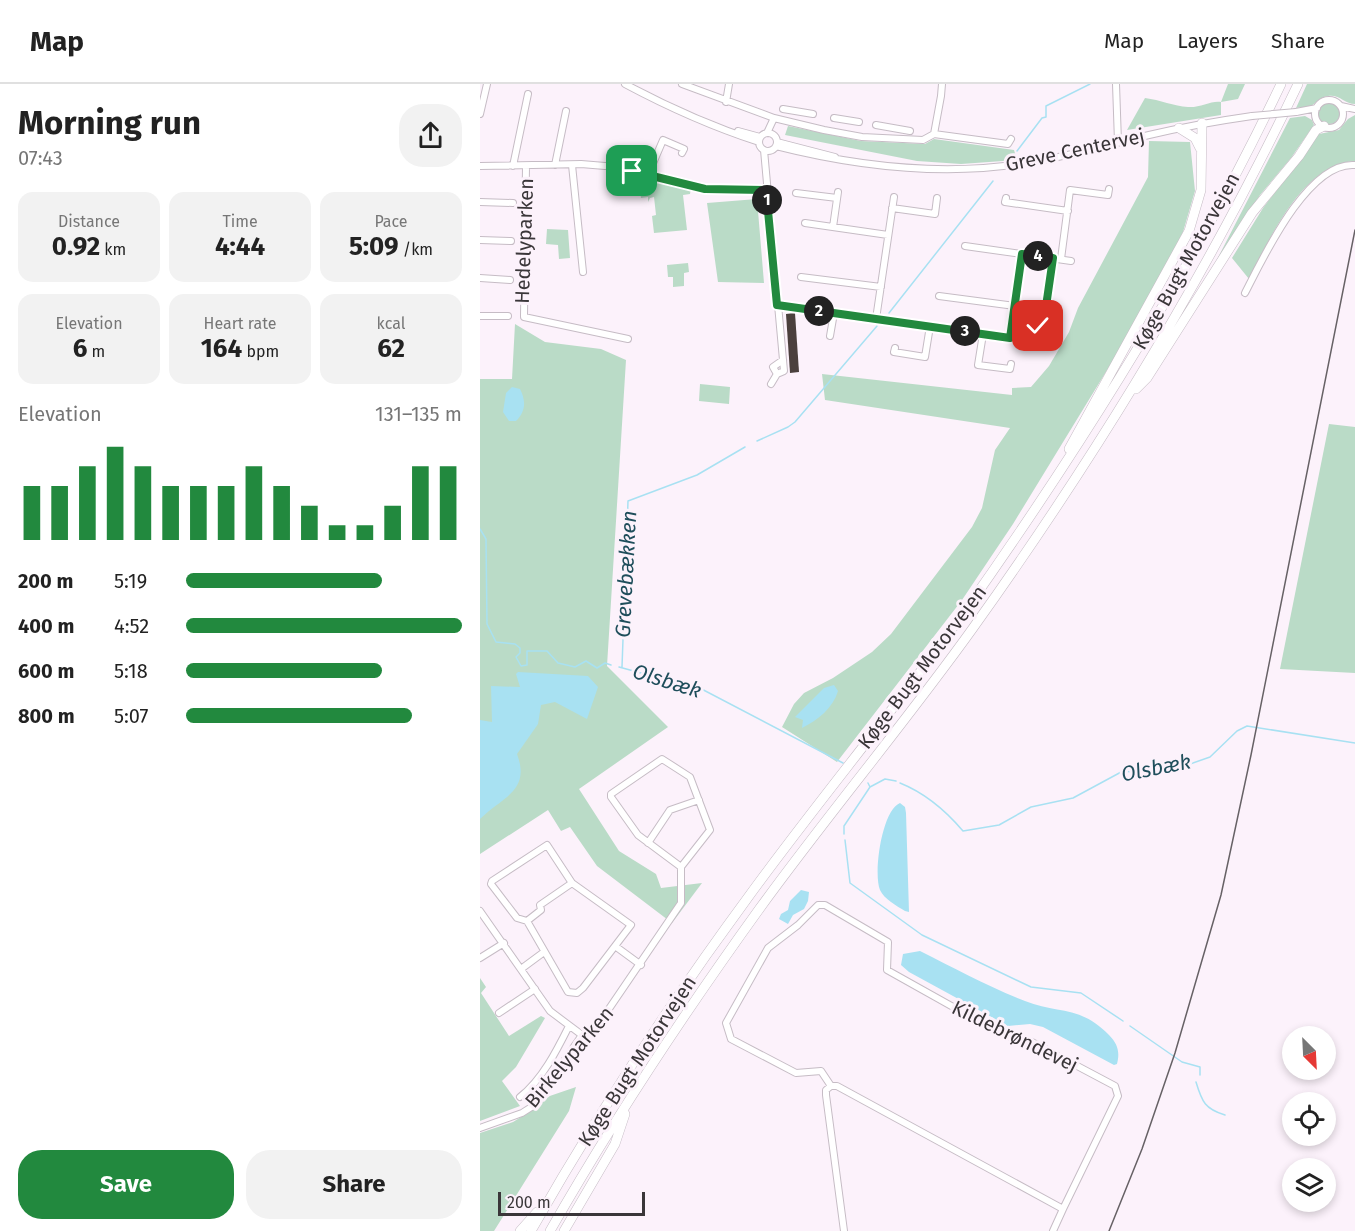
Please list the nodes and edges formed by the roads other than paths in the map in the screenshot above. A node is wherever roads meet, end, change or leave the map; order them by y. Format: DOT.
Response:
graph roads {
  1 [pos="487,84"];
  2 [pos="625,84"];
  3 [pos="682,84"];
  4 [pos="729,84"];
  5 [pos="942,84"];
  6 [pos="1116,84"];
  7 [pos="1281,84"];
  8 [pos="1298,84"];
  9 [pos="528,94"];
  10 [pos="726,102"];
  11 [pos="1341,106"];
  12 [pos="1317,108"];
  13 [pos="783,109"];
  14 [pos="1355,110"];
  15 [pos="566,111"];
  16 [pos="1305,111"];
  17 [pos="800,112"];
  18 [pos="480,114"];
  19 [pos="813,114"];
  20 [pos="1343,115"];
  21 [pos="1316,116"];
  22 [pos="774,118"];
  23 [pos="834,118"];
  24 [pos="848,121"];
  25 [pos="859,123"];
  26 [pos="1202,123"];
  27 [pos="798,124"];
  28 [pos="876,125"];
  29 [pos="1324,126"];
  30 [pos="1179,128"];
  31 [pos="897,129"];
  32 [pos="910,131"];
  33 [pos="770,134"];
  34 [pos="845,134"];
  35 [pos="934,134"];
  36 [pos="895,138"];
  37 [pos="760,139"];
  38 [pos="1011,139"];
  39 [pos="1118,142"];
  40 [pos="777,144"];
  41 [pos="766,150"];
  42 [pos="793,151"];
  43 [pos="682,153"];
  44 [pos="1201,154"];
  45 [pos="844,160"];
  46 [pos="765,163"];
  47 [pos="555,165"];
  48 [pos="572,165"];
  49 [pos="1355,165"];
  50 [pos="480,166"];
  51 [pos="513,166"];
  52 [pos="526,166"];
  53 [pos="605,166"];
  54 [pos="632,171"];
  55 [pos="648,175"];
  56 [pos="1109,189"];
  57 [pos="766,190"];
  58 [pos="796,193"];
  59 [pos="894,197"];
  60 [pos="937,198"];
  61 [pos="1005,198"];
  62 [pos="480,202"];
  63 [pos="513,202"];
  64 [pos="892,208"];
  65 [pos="1068,211"];
  66 [pos="805,224"];
  67 [pos="833,227"];
  68 [pos="888,235"];
  69 [pos="480,240"];
  70 [pos="511,241"];
  71 [pos="965,246"];
  72 [pos="1022,254"];
  73 [pos="1057,259"];
  74 [pos="1071,261"];
  75 [pos="584,272"];
  76 [pos="801,277"];
  77 [pos="480,279"];
  78 [pos="510,280"];
  79 [pos="881,287"];
  80 [pos="1245,293"];
  81 [pos="939,296"];
  82 [pos="777,305"];
  83 [pos="1015,306"];
  84 [pos="834,313"];
  85 [pos="480,316"];
  86 [pos="508,316"];
  87 [pos="876,319"];
  88 [pos="930,326"];
  89 [pos="1038,326"];
  90 [pos="983,334"];
  91 [pos="830,336"];
  92 [pos="628,339"];
  93 [pos="895,348"];
  94 [pos="1011,364"];
  95 [pos="771,384"];
  96 [pos="1125,399"];
  97 [pos="1062,468"];
  98 [pos="699,800"];
  99 [pos="648,843"];
  100 [pos="681,867"];
  101 [pos="572,883"];
  102 [pos="480,911"];
  103 [pos="527,921"];
  104 [pos="504,943"];
  105 [pos="615,946"];
  106 [pos="544,952"];
  107 [pos="480,958"];
  108 [pos="641,964"];
  109 [pos="521,969"];
  110 [pos="535,989"];
  111 [pos="499,1013"];
  112 [pos="569,1026"];
  113 [pos="582,1035"];
  114 [pos="831,1086"];
  115 [pos="632,1096"];
  116 [pos="520,1097"];
  117 [pos="480,1128"];
  118 [pos="551,1197"];
  119 [pos="1063,1209"];
  120 [pos="520,1231"];
  121 [pos="531,1231"];
  122 [pos="550,1231"];
  123 [pos="564,1231"];
  124 [pos="844,1231"];
  125 [pos="1053,1231"];
  1 -- 18 [label="street"];
  2 -- 37 [label="street"];
  3 -- 10 [label="street"];
  4 -- 10 [label="street"];
  5 -- 35 [label="street"];
  6 -- 39 [label="street"];
  7 -- 97 [label="highway, Køge Bugt Motorvejen"];
  8 -- 96 [label="highway, Køge Bugt Motorvejen"];
  9 -- 51 [label="street, Hedelyparken"];
  10 -- 22 [label="street"];
  11 -- 12 [label="street"];
  11 -- 14 [label="street"];
  11 -- 20 [label="street"];
  12 -- 16 [label="street, Greve Centervej"];
  12 -- 21 [label="street"];
  13 -- 17 [label="street"];
  14 -- 20 [label="street"];
  15 -- 47 [label="street, Hedelyparken"];
  16 -- 21 [label="street"];
  16 -- 26 [label="street, Greve Centervej, bridge"];
  17 -- 19 [label="street"];
  17 -- 27 [label="street"];
  20 -- 29 [label="street"];
  21 -- 29 [label="street"];
  22 -- 27 [label="street"];
  22 -- 33 [label="street"];
  23 -- 24 [label="street"];
  24 -- 25 [label="street"];
  24 -- 34 [label="street"];
  26 -- 30 [label="street, Greve Centervej"];
  26 -- 44 [label="highway"];
  27 -- 34 [label="street"];
  28 -- 31 [label="street"];
  29 -- 96 [label="highway"];
  30 -- 39 [label="street, Greve Centervej"];
  30 -- 44 [label="highway"];
  31 -- 32 [label="street"];
  31 -- 36 [label="street"];
  33 -- 37 [label="street"];
  33 -- 40 [label="street"];
  34 -- 36 [label="street"];
  35 -- 36 [label="street"];
  35 -- 38 [label="street"];
  37 -- 41 [label="street"];
  39 -- 45 [label="street, Greve Centervej"];
  40 -- 41 [label="street"];
  40 -- 42 [label="street, Greve Centervej"];
  40 -- 45 [label="street, Greve Centervej"];
  41 -- 46 [label="street"];
  42 -- 45 [label="street, Greve Centervej"];
  42 -- 46 [label="street"];
  43 -- 55 [label="street"];
  44 -- 97 [label="highway"];
  46 -- 57 [label="street"];
  47 -- 48 [label="street, Hedelyparken"];
  47 -- 52 [label="street, Hedelyparken"];
  48 -- 53 [label="street, Hedelyparken"];
  48 -- 75 [label="street"];
  49 -- 80 [label="street"];
  50 -- 51 [label="street, Hedelyparken"];
  51 -- 52 [label="street, Hedelyparken"];
  52 -- 92 [label="street, Hedelyparken"];
  54 -- 55 [label="street"];
  55 -- 57 [label="street"];
  56 -- 65 [label="street"];
  57 -- 82 [label="street"];
  58 -- 67 [label="street"];
  59 -- 64 [label="street"];
  60 -- 64 [label="street"];
  61 -- 65 [label="street"];
  62 -- 63 [label="street"];
  64 -- 68 [label="street"];
  65 -- 73 [label="street"];
  66 -- 67 [label="street"];
  67 -- 68 [label="street"];
  68 -- 79 [label="street"];
  69 -- 70 [label="street"];
  71 -- 72 [label="street"];
  72 -- 73 [label="street"];
  72 -- 83 [label="street"];
  73 -- 74 [label="street"];
  73 -- 89 [label="street"];
  76 -- 79 [label="street"];
  77 -- 78 [label="street"];
  79 -- 87 [label="street"];
  81 -- 83 [label="street"];
  82 -- 84 [label="street"];
  82 -- 95 [label="street"];
  83 -- 90 [label="street"];
  84 -- 87 [label="street"];
  84 -- 91 [label="street"];
  85 -- 86 [label="street"];
  87 -- 88 [label="street"];
  88 -- 90 [label="street"];
  88 -- 93 [label="street"];
  90 -- 94 [label="street"];
  96 -- 115 [label="highway, Køge Bugt Motorvejen"];
  97 -- 118 [label="highway, Køge Bugt Motorvejen"];
  98 -- 99 [label="street"];
  98 -- 99 [label="street"];
  98 -- 100 [label="street"];
  99 -- 100 [label="street"];
  100 -- 108 [label="street, Birkelyparken"];
  101 -- 103 [label="street"];
  101 -- 103 [label="street"];
  101 -- 105 [label="street"];
  102 -- 104 [label="street"];
  103 -- 106 [label="street"];
  104 -- 107 [label="street"];
  104 -- 109 [label="street"];
  105 -- 106 [label="street"];
  105 -- 108 [label="street"];
  106 -- 109 [label="street"];
  108 -- 113 [label="street, Birkelyparken"];
  109 -- 110 [label="street"];
  110 -- 111 [label="street"];
  110 -- 112 [label="street"];
  112 -- 113 [label="street"];
  112 -- 116 [label="street"];
  113 -- 117 [label="street, Birkelyparken"];
  114 -- 119 [label="street, Kildebrøndevej"];
  114 -- 119 [label="street, Kildebrøndevej"];
  114 -- 124 [label="street"];
  115 -- 122 [label="highway, Køge Bugt Motorvejen"];
  115 -- 123 [label="highway"];
  118 -- 120 [label="highway"];
  118 -- 121 [label="highway, Køge Bugt Motorvejen"];
  119 -- 125 [label="street, Kildebrøndevej"];
}
